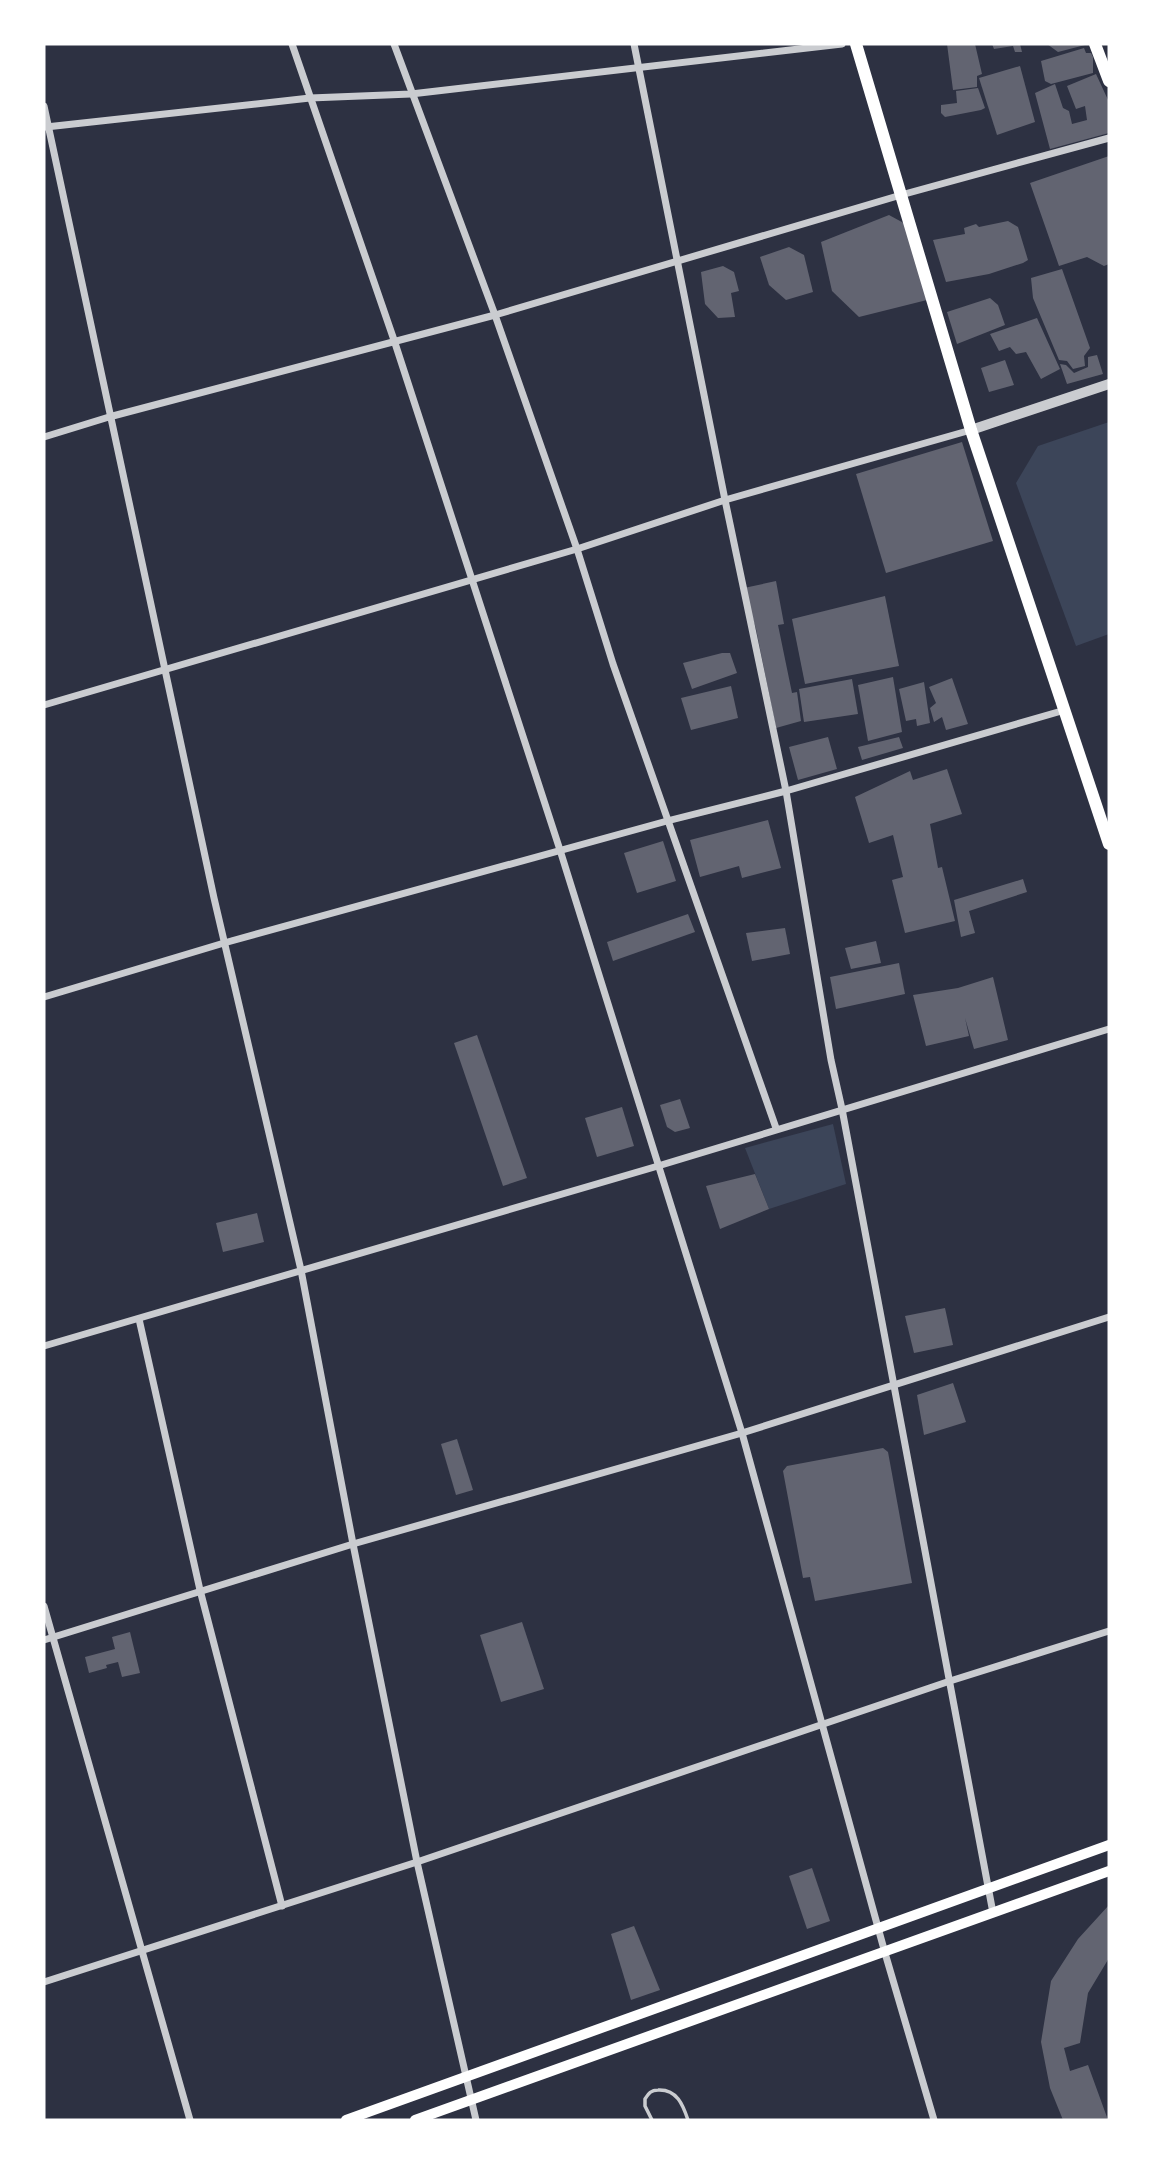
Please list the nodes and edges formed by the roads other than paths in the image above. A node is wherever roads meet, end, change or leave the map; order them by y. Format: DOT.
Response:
graph roads {
  1 [pos="292,44"];
  2 [pos="394,44"];
  3 [pos="634,44"];
  4 [pos="842,44"];
  5 [pos="856,44"];
  6 [pos="1095,44"];
  7 [pos="639,69"];
  8 [pos="1109,81"];
  9 [pos="411,94"];
  10 [pos="310,99"];
  11 [pos="44,106"];
  12 [pos="46,127"];
  13 [pos="1109,138"];
  14 [pos="901,195"];
  15 [pos="679,262"];
  16 [pos="495,315"];
  17 [pos="394,340"];
  18 [pos="1109,384"];
  19 [pos="109,416"];
  20 [pos="971,430"];
  21 [pos="44,437"];
  22 [pos="725,500"];
  23 [pos="577,549"];
  24 [pos="472,579"];
  25 [pos="165,671"];
  26 [pos="44,705"];
  27 [pos="1065,709"];
  28 [pos="786,791"];
  29 [pos="667,821"];
  30 [pos="1109,844"];
  31 [pos="560,850"];
  32 [pos="224,943"];
  33 [pos="44,998"];
  34 [pos="1109,1029"];
  35 [pos="842,1109"];
  36 [pos="776,1128"];
  37 [pos="658,1166"];
  38 [pos="301,1270"];
  39 [pos="1109,1317"];
  40 [pos="139,1319"];
  41 [pos="44,1346"];
  42 [pos="894,1384"];
  43 [pos="742,1433"];
  44 [pos="353,1544"];
  45 [pos="200,1590"];
  46 [pos="44,1605"];
  47 [pos="1109,1632"];
  48 [pos="48,1639"];
  49 [pos="950,1681"];
  50 [pos="824,1724"];
  51 [pos="1109,1845"];
  52 [pos="417,1862"];
  53 [pos="1109,1871"];
  54 [pos="988,1889"];
  55 [pos="282,1906"];
  56 [pos="993,1913"];
  57 [pos="880,1929"];
  58 [pos="142,1949"];
  59 [pos="885,1953"];
  60 [pos="44,1982"];
  61 [pos="467,2076"];
  62 [pos="472,2100"];
  63 [pos="190,2120"];
  64 [pos="346,2120"];
  65 [pos="415,2120"];
  66 [pos="476,2120"];
  67 [pos="652,2120"];
  68 [pos="688,2120"];
  69 [pos="933,2120"];
  1 -- 10 [label="street"];
  2 -- 9 [label="street"];
  3 -- 7 [label="street"];
  4 -- 7 [label="street"];
  5 -- 14 [label="main road"];
  6 -- 8 [label="main road"];
  7 -- 9 [label="street"];
  7 -- 15 [label="street"];
  9 -- 10 [label="street"];
  9 -- 16 [label="street"];
  10 -- 12 [label="street"];
  10 -- 17 [label="street"];
  11 -- 12 [label="street"];
  12 -- 19 [label="street"];
  13 -- 14 [label="street"];
  14 -- 15 [label="street"];
  14 -- 20 [label="main road"];
  15 -- 16 [label="street"];
  15 -- 22 [label="street"];
  16 -- 17 [label="street"];
  16 -- 23 [label="street"];
  17 -- 19 [label="street"];
  17 -- 24 [label="street"];
  18 -- 20 [label="street"];
  19 -- 21 [label="street"];
  19 -- 25 [label="street"];
  20 -- 22 [label="street"];
  20 -- 27 [label="main road"];
  22 -- 23 [label="street"];
  22 -- 28 [label="street"];
  23 -- 24 [label="street"];
  23 -- 29 [label="street"];
  24 -- 25 [label="street"];
  24 -- 31 [label="street"];
  25 -- 26 [label="street"];
  25 -- 32 [label="street"];
  27 -- 28 [label="street"];
  27 -- 30 [label="main road"];
  28 -- 29 [label="street"];
  28 -- 35 [label="street"];
  29 -- 31 [label="street"];
  29 -- 36 [label="street"];
  31 -- 32 [label="street"];
  31 -- 37 [label="street"];
  32 -- 33 [label="street"];
  32 -- 38 [label="street"];
  34 -- 35 [label="street"];
  35 -- 36 [label="street"];
  35 -- 42 [label="street"];
  36 -- 37 [label="street"];
  37 -- 38 [label="street"];
  37 -- 43 [label="street"];
  38 -- 40 [label="street"];
  38 -- 44 [label="street"];
  39 -- 42 [label="street"];
  40 -- 41 [label="street"];
  40 -- 45 [label="street"];
  42 -- 43 [label="street"];
  42 -- 49 [label="street"];
  43 -- 44 [label="street"];
  43 -- 50 [label="street"];
  44 -- 45 [label="street"];
  44 -- 52 [label="street"];
  45 -- 48 [label="street"];
  45 -- 55 [label="street"];
  46 -- 48 [label="street"];
  47 -- 49 [label="street"];
  48 -- 58 [label="street"];
  49 -- 50 [label="street"];
  49 -- 54 [label="street"];
  50 -- 52 [label="street"];
  50 -- 57 [label="street"];
  51 -- 54 [label="main road"];
  52 -- 55 [label="street"];
  52 -- 61 [label="street"];
  53 -- 56 [label="main road"];
  54 -- 56 [label="street"];
  54 -- 57 [label="main road"];
  55 -- 58 [label="street"];
  56 -- 59 [label="main road"];
  57 -- 59 [label="street"];
  57 -- 61 [label="main road"];
  58 -- 60 [label="street"];
  58 -- 63 [label="street"];
  59 -- 62 [label="main road"];
  59 -- 69 [label="street"];
  61 -- 62 [label="street"];
  61 -- 64 [label="main road"];
  62 -- 65 [label="main road"];
  62 -- 66 [label="street"];
  67 -- 68 [label="lane"];
}
